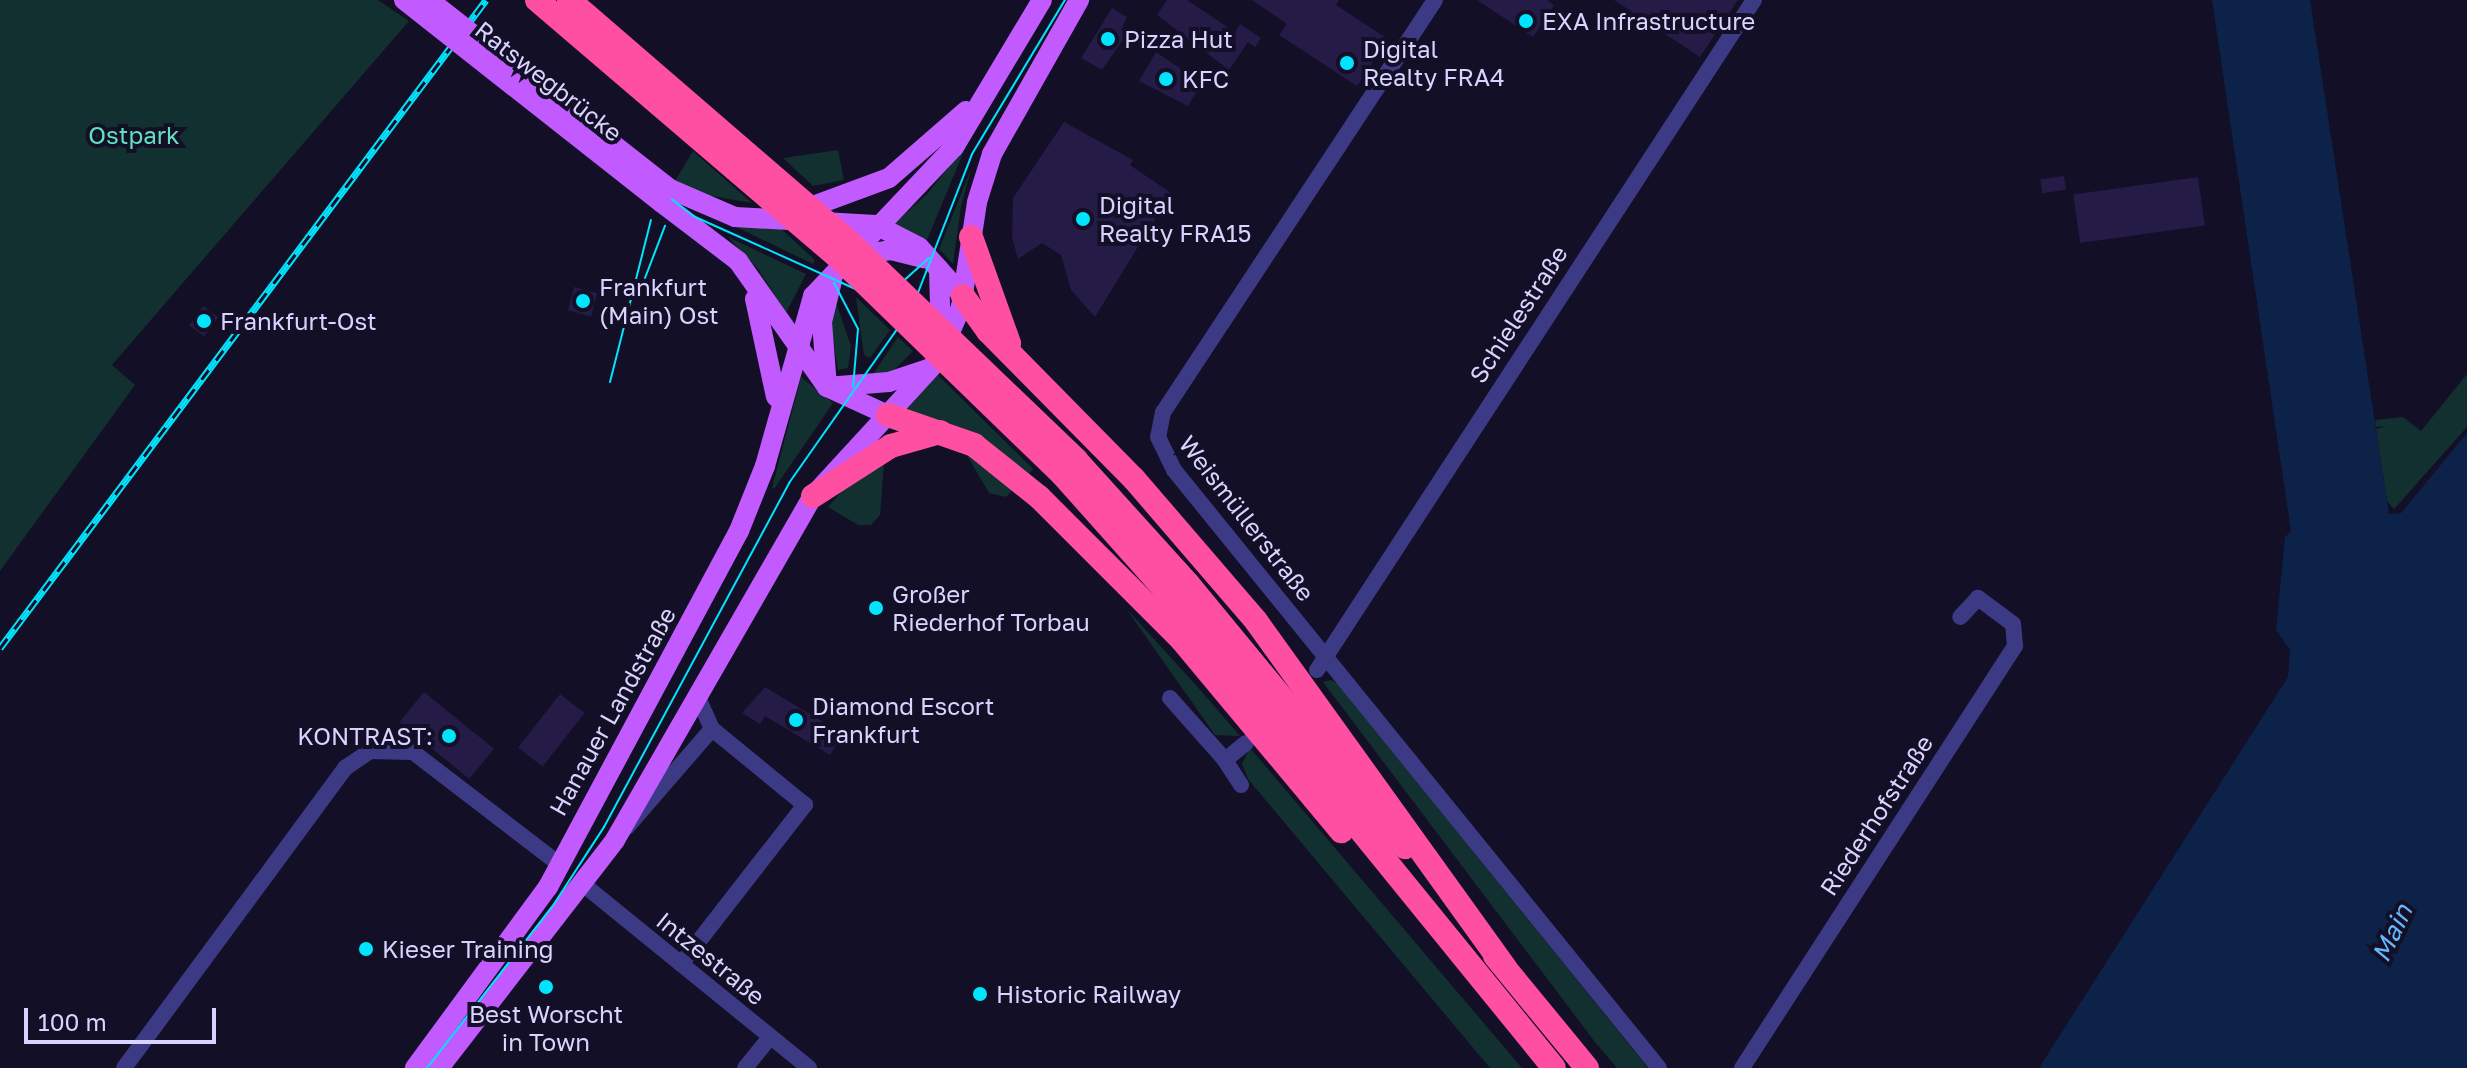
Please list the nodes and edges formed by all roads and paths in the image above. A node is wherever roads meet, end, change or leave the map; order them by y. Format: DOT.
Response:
graph roads {
  1 [pos="404,0"];
  2 [pos="429,0"];
  3 [pos="537,0"];
  4 [pos="569,0"];
  5 [pos="1042,0"];
  6 [pos="1079,0"];
  7 [pos="1435,0"];
  8 [pos="1754,0"];
  9 [pos="987,90"];
  10 [pos="666,196"];
  11 [pos="754,219"];
  12 [pos="876,225"];
  13 [pos="971,237"];
  14 [pos="841,260"];
  15 [pos="938,266"];
  16 [pos="744,267"];
  17 [pos="963,296"];
  18 [pos="794,348"];
  19 [pos="936,363"];
  20 [pos="827,387"];
  21 [pos="1062,405"];
  22 [pos="888,415"];
  23 [pos="777,417"];
  24 [pos="943,431"];
  25 [pos="1069,467"];
  26 [pos="813,496"];
  27 [pos="1960,617"];
  28 [pos="1321,664"];
  29 [pos="697,695"];
  30 [pos="1170,698"];
  31 [pos="712,729"];
  32 [pos="1246,743"];
  33 [pos="1225,760"];
  34 [pos="1241,785"];
  35 [pos="615,840"];
  36 [pos="560,865"];
  37 [pos="584,885"];
  38 [pos="1414,899"];
  39 [pos="681,964"];
  40 [pos="1505,968"];
  41 [pos="770,1037"];
  42 [pos="124,1068"];
  43 [pos="415,1068"];
  44 [pos="439,1068"];
  45 [pos="745,1068"];
  46 [pos="809,1068"];
  47 [pos="1554,1068"];
  48 [pos="1587,1068"];
  49 [pos="1659,1068"];
  50 [pos="1742,1068"];
  1 -- 10 [label="main road, Ratswegbrücke, bridge"];
  2 -- 10 [label="main road, Ratswegbrücke, bridge"];
  3 -- 25 [label="highway, bridge"];
  4 -- 25 [label="highway, bridge"];
  5 -- 9 [label="main road"];
  6 -- 13 [label="main road"];
  7 -- 28 [label="street, Weismüllerstraße"];
  8 -- 28 [label="street, Schielestraße"];
  9 -- 11 [label="main road"];
  9 -- 12 [label="main road"];
  10 -- 11 [label="main road"];
  10 -- 16 [label="main road"];
  11 -- 12 [label="main road"];
  12 -- 14 [label="main road, Hanauer Landstraße"];
  12 -- 15 [label="main road"];
  13 -- 17 [label="main road"];
  13 -- 21 [label="highway"];
  14 -- 15 [label="main road"];
  14 -- 18 [label="main road, Hanauer Landstraße"];
  14 -- 20 [label="main road"];
  15 -- 17 [label="main road"];
  15 -- 19 [label="main road"];
  16 -- 18 [label="main road"];
  16 -- 23 [label="main road"];
  17 -- 19 [label="main road"];
  17 -- 21 [label="highway"];
  18 -- 20 [label="main road"];
  18 -- 23 [label="main road, Hanauer Landstraße"];
  19 -- 20 [label="main road"];
  19 -- 22 [label="main road"];
  20 -- 22 [label="main road"];
  21 -- 40 [label="highway"];
  22 -- 24 [label="highway"];
  22 -- 26 [label="main road"];
  23 -- 36 [label="main road, Hanauer Landstraße"];
  24 -- 26 [label="highway"];
  24 -- 38 [label="highway"];
  25 -- 38 [label="highway"];
  25 -- 40 [label="highway"];
  26 -- 29 [label="main road"];
  27 -- 50 [label="street, Riederhofstraße"];
  28 -- 49 [label="street"];
  29 -- 31 [label="street"];
  29 -- 35 [label="main road"];
  30 -- 33 [label="street"];
  31 -- 35 [label="street"];
  31 -- 39 [label="street"];
  32 -- 33 [label="street"];
  33 -- 34 [label="street"];
  35 -- 37 [label="main road"];
  36 -- 37 [label="main road"];
  36 -- 42 [label="street"];
  36 -- 43 [label="main road, Hanauer Landstraße"];
  37 -- 39 [label="street, Intzestraße"];
  37 -- 44 [label="main road"];
  38 -- 47 [label="highway"];
  39 -- 41 [label="street, Intzestraße"];
  40 -- 48 [label="highway"];
  41 -- 45 [label="street"];
  41 -- 46 [label="street, Intzestraße"];
}
